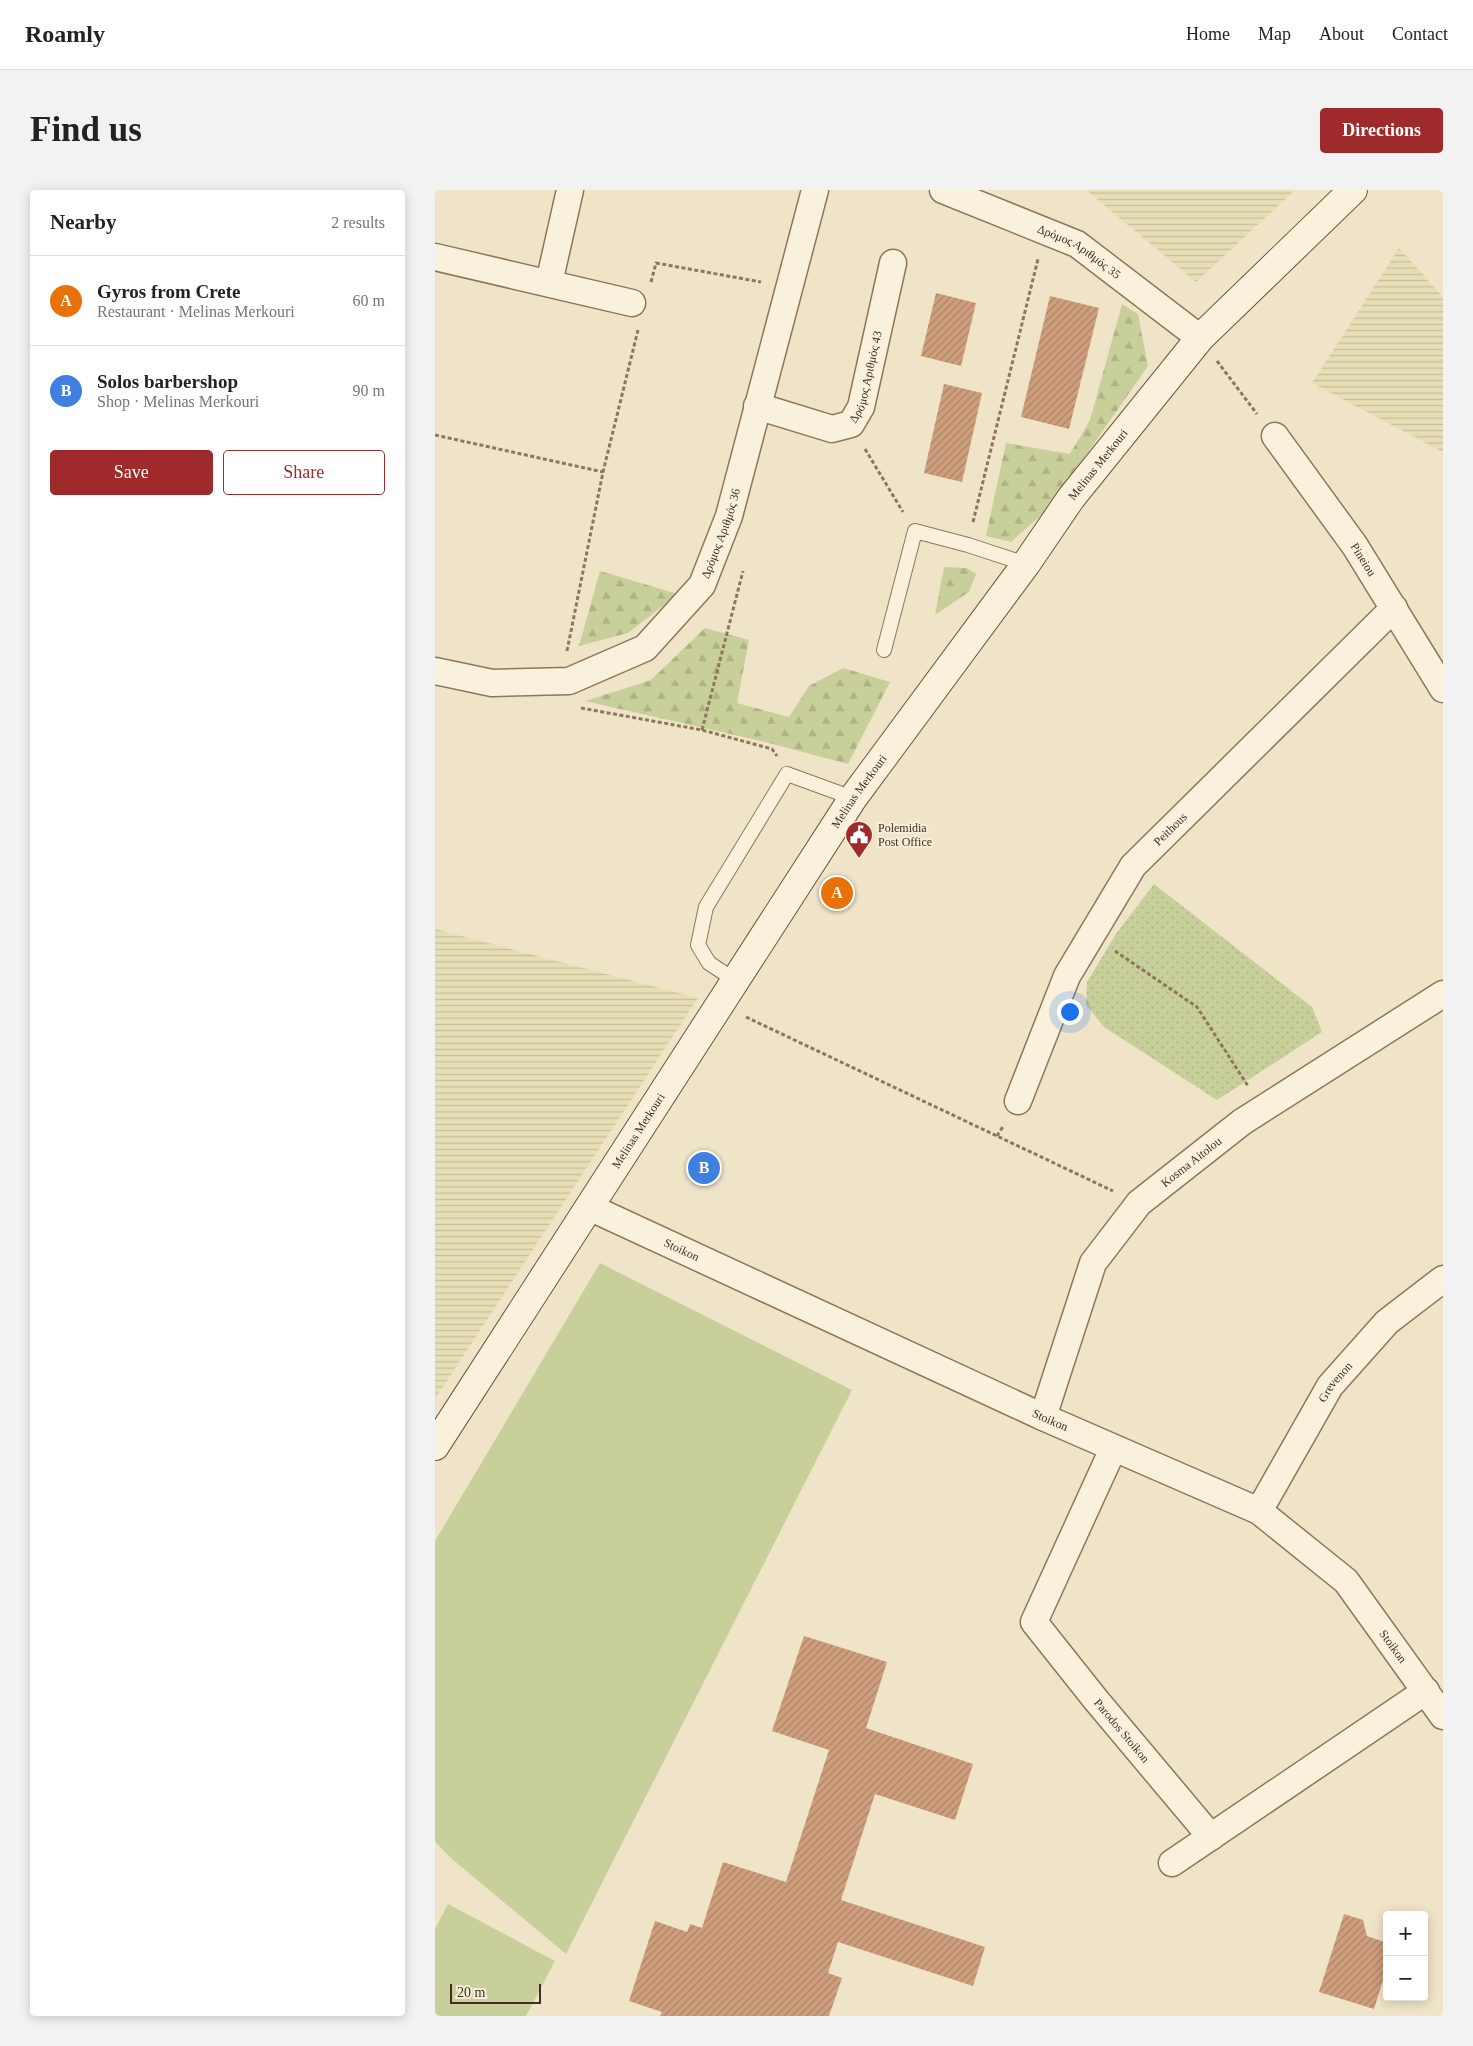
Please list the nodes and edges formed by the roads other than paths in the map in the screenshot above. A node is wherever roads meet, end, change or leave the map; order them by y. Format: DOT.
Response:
graph roads {
  1 [pos="570,190"];
  2 [pos="815,190"];
  3 [pos="943,190"];
  4 [pos="1353,190"];
  5 [pos="435,256"];
  6 [pos="893,263"];
  7 [pos="549,283"];
  8 [pos="638,304"];
  9 [pos="1200,338"];
  10 [pos="757,406"];
  11 [pos="1275,436"];
  12 [pos="1026,564"];
  13 [pos="1394,608"];
  14 [pos="884,650"];
  15 [pos="435,671"];
  16 [pos="1443,689"];
  17 [pos="853,798"];
  18 [pos="736,981"];
  19 [pos="1443,994"];
  20 [pos="1018,1101"];
  21 [pos="589,1207"];
  22 [pos="1443,1279"];
  23 [pos="1043,1417"];
  24 [pos="435,1446"];
  25 [pos="1113,1449"];
  26 [pos="1259,1511"];
  27 [pos="1426,1691"];
  28 [pos="1443,1716"];
  29 [pos="1211,1838"];
  30 [pos="1171,1863"];
  1 -- 7 [label="street"];
  2 -- 10 [label="street, Δρόμος Αριθμός 36"];
  3 -- 9 [label="street, Δρόμος Αριθμός 35"];
  4 -- 9 [label="main road, Melinas Merkouri"];
  5 -- 7 [label="street"];
  6 -- 10 [label="street, Δρόμος Αριθμός 43"];
  7 -- 8 [label="street"];
  9 -- 12 [label="main road, Melinas Merkouri"];
  10 -- 15 [label="street, Δρόμος Αριθμός 36"];
  11 -- 13 [label="street, Pineiou"];
  12 -- 14 [label="lane"];
  12 -- 17 [label="main road, Melinas Merkouri"];
  13 -- 16 [label="street, Pineiou"];
  13 -- 20 [label="street, Peithous"];
  17 -- 18 [label="main road, Melinas Merkouri"];
  17 -- 18 [label="lane"];
  18 -- 21 [label="main road, Melinas Merkouri"];
  19 -- 23 [label="street, Kosma Aitolou"];
  21 -- 23 [label="street, Stoikon"];
  21 -- 24 [label="main road, Melinas Merkouri"];
  22 -- 26 [label="street, Grevenon"];
  23 -- 25 [label="street, Stoikon"];
  25 -- 26 [label="street, Stoikon"];
  25 -- 29 [label="street, Parodos Stoikon"];
  26 -- 27 [label="street, Stoikon"];
  27 -- 28 [label="street, Stoikon"];
  27 -- 29 [label="street"];
  29 -- 30 [label="street"];
}
